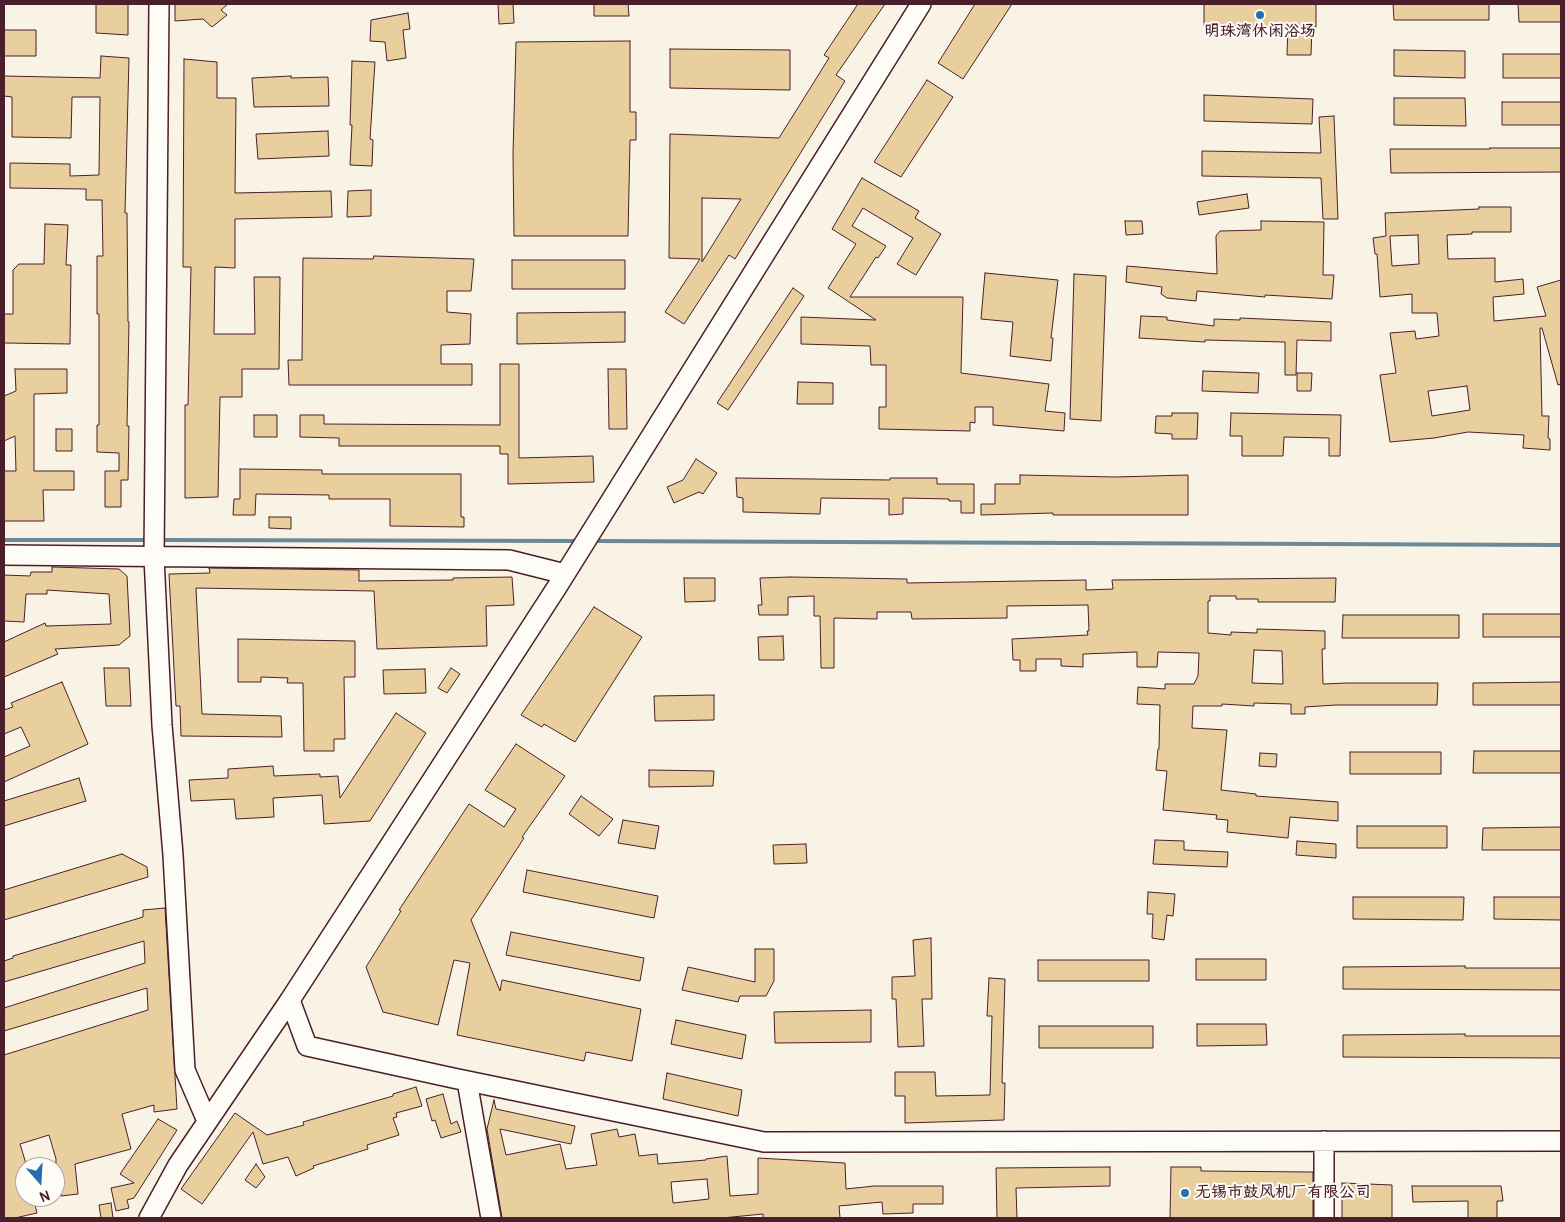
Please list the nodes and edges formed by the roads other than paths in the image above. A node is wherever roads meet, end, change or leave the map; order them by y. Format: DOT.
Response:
graph roads {
  1 [pos="159,4"];
  2 [pos="921,4"];
  3 [pos="154,546"];
  4 [pos="4,556"];
  5 [pos="565,574"];
  6 [pos="290,1000"];
  7 [pos="467,1081"];
  8 [pos="207,1121"];
  9 [pos="1324,1141"];
  10 [pos="1561,1141"];
  11 [pos="149,1218"];
  12 [pos="491,1218"];
  13 [pos="1324,1218"];
  1 -- 3 [label="street"];
  2 -- 5 [label="street"];
  3 -- 4 [label="street"];
  3 -- 5 [label="street"];
  3 -- 8 [label="street"];
  5 -- 6 [label="street"];
  6 -- 7 [label="street"];
  6 -- 8 [label="street"];
  7 -- 9 [label="street"];
  7 -- 12 [label="street"];
  8 -- 11 [label="street"];
  9 -- 10 [label="street"];
  9 -- 13 [label="street"];
}
